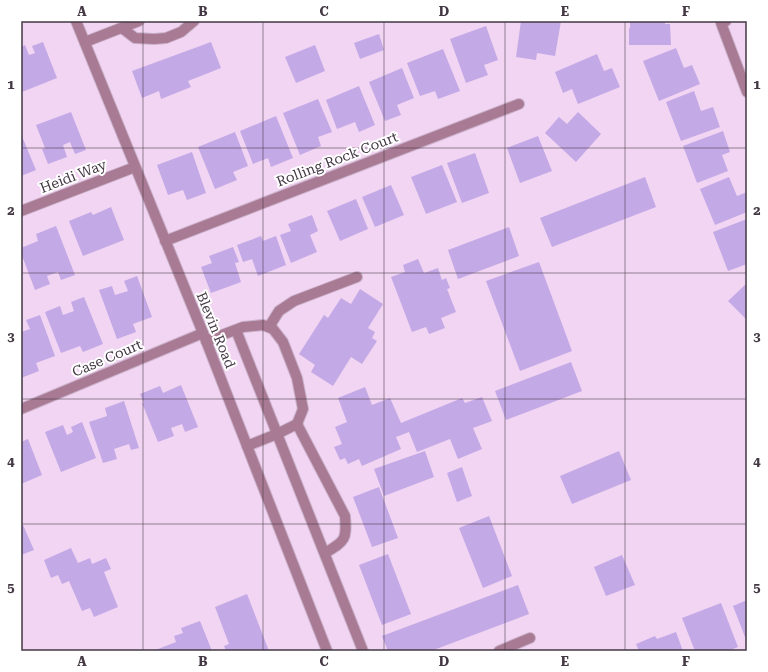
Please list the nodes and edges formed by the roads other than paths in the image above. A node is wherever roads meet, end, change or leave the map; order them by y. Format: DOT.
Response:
graph roads {
  1 [pos="76,21"];
  2 [pos="139,21"];
  3 [pos="194,21"];
  4 [pos="726,21"];
  5 [pos="122,28"];
  6 [pos="84,42"];
  7 [pos="747,92"];
  8 [pos="520,104"];
  9 [pos="135,167"];
  10 [pos="21,212"];
  11 [pos="166,241"];
  12 [pos="357,277"];
  13 [pos="269,327"];
  14 [pos="236,330"];
  15 [pos="204,337"];
  16 [pos="21,409"];
  17 [pos="297,424"];
  18 [pos="277,434"];
  19 [pos="247,446"];
  20 [pos="325,553"];
  21 [pos="530,638"];
  22 [pos="327,651"];
  23 [pos="363,651"];
  24 [pos="499,651"];
  1 -- 6 [label="street, Blevin Road"];
  2 -- 5 [label="street"];
  3 -- 5 [label="street"];
  4 -- 7 [label="street"];
  5 -- 6 [label="street"];
  6 -- 9 [label="street, Blevin Road"];
  8 -- 11 [label="street, Rolling Rock Court"];
  9 -- 10 [label="street, Heidi Way"];
  9 -- 11 [label="street, Blevin Road"];
  11 -- 15 [label="street, Blevin Road"];
  12 -- 13 [label="street"];
  13 -- 14 [label="street, Case Court"];
  13 -- 17 [label="street"];
  14 -- 15 [label="street, Case Court"];
  14 -- 18 [label="street"];
  15 -- 16 [label="street, Case Court"];
  15 -- 19 [label="street, Blevin Road"];
  17 -- 18 [label="street"];
  17 -- 20 [label="street"];
  18 -- 19 [label="street"];
  18 -- 20 [label="street"];
  19 -- 22 [label="street, Blevin Road"];
  20 -- 23 [label="street"];
  21 -- 24 [label="street"];
}
